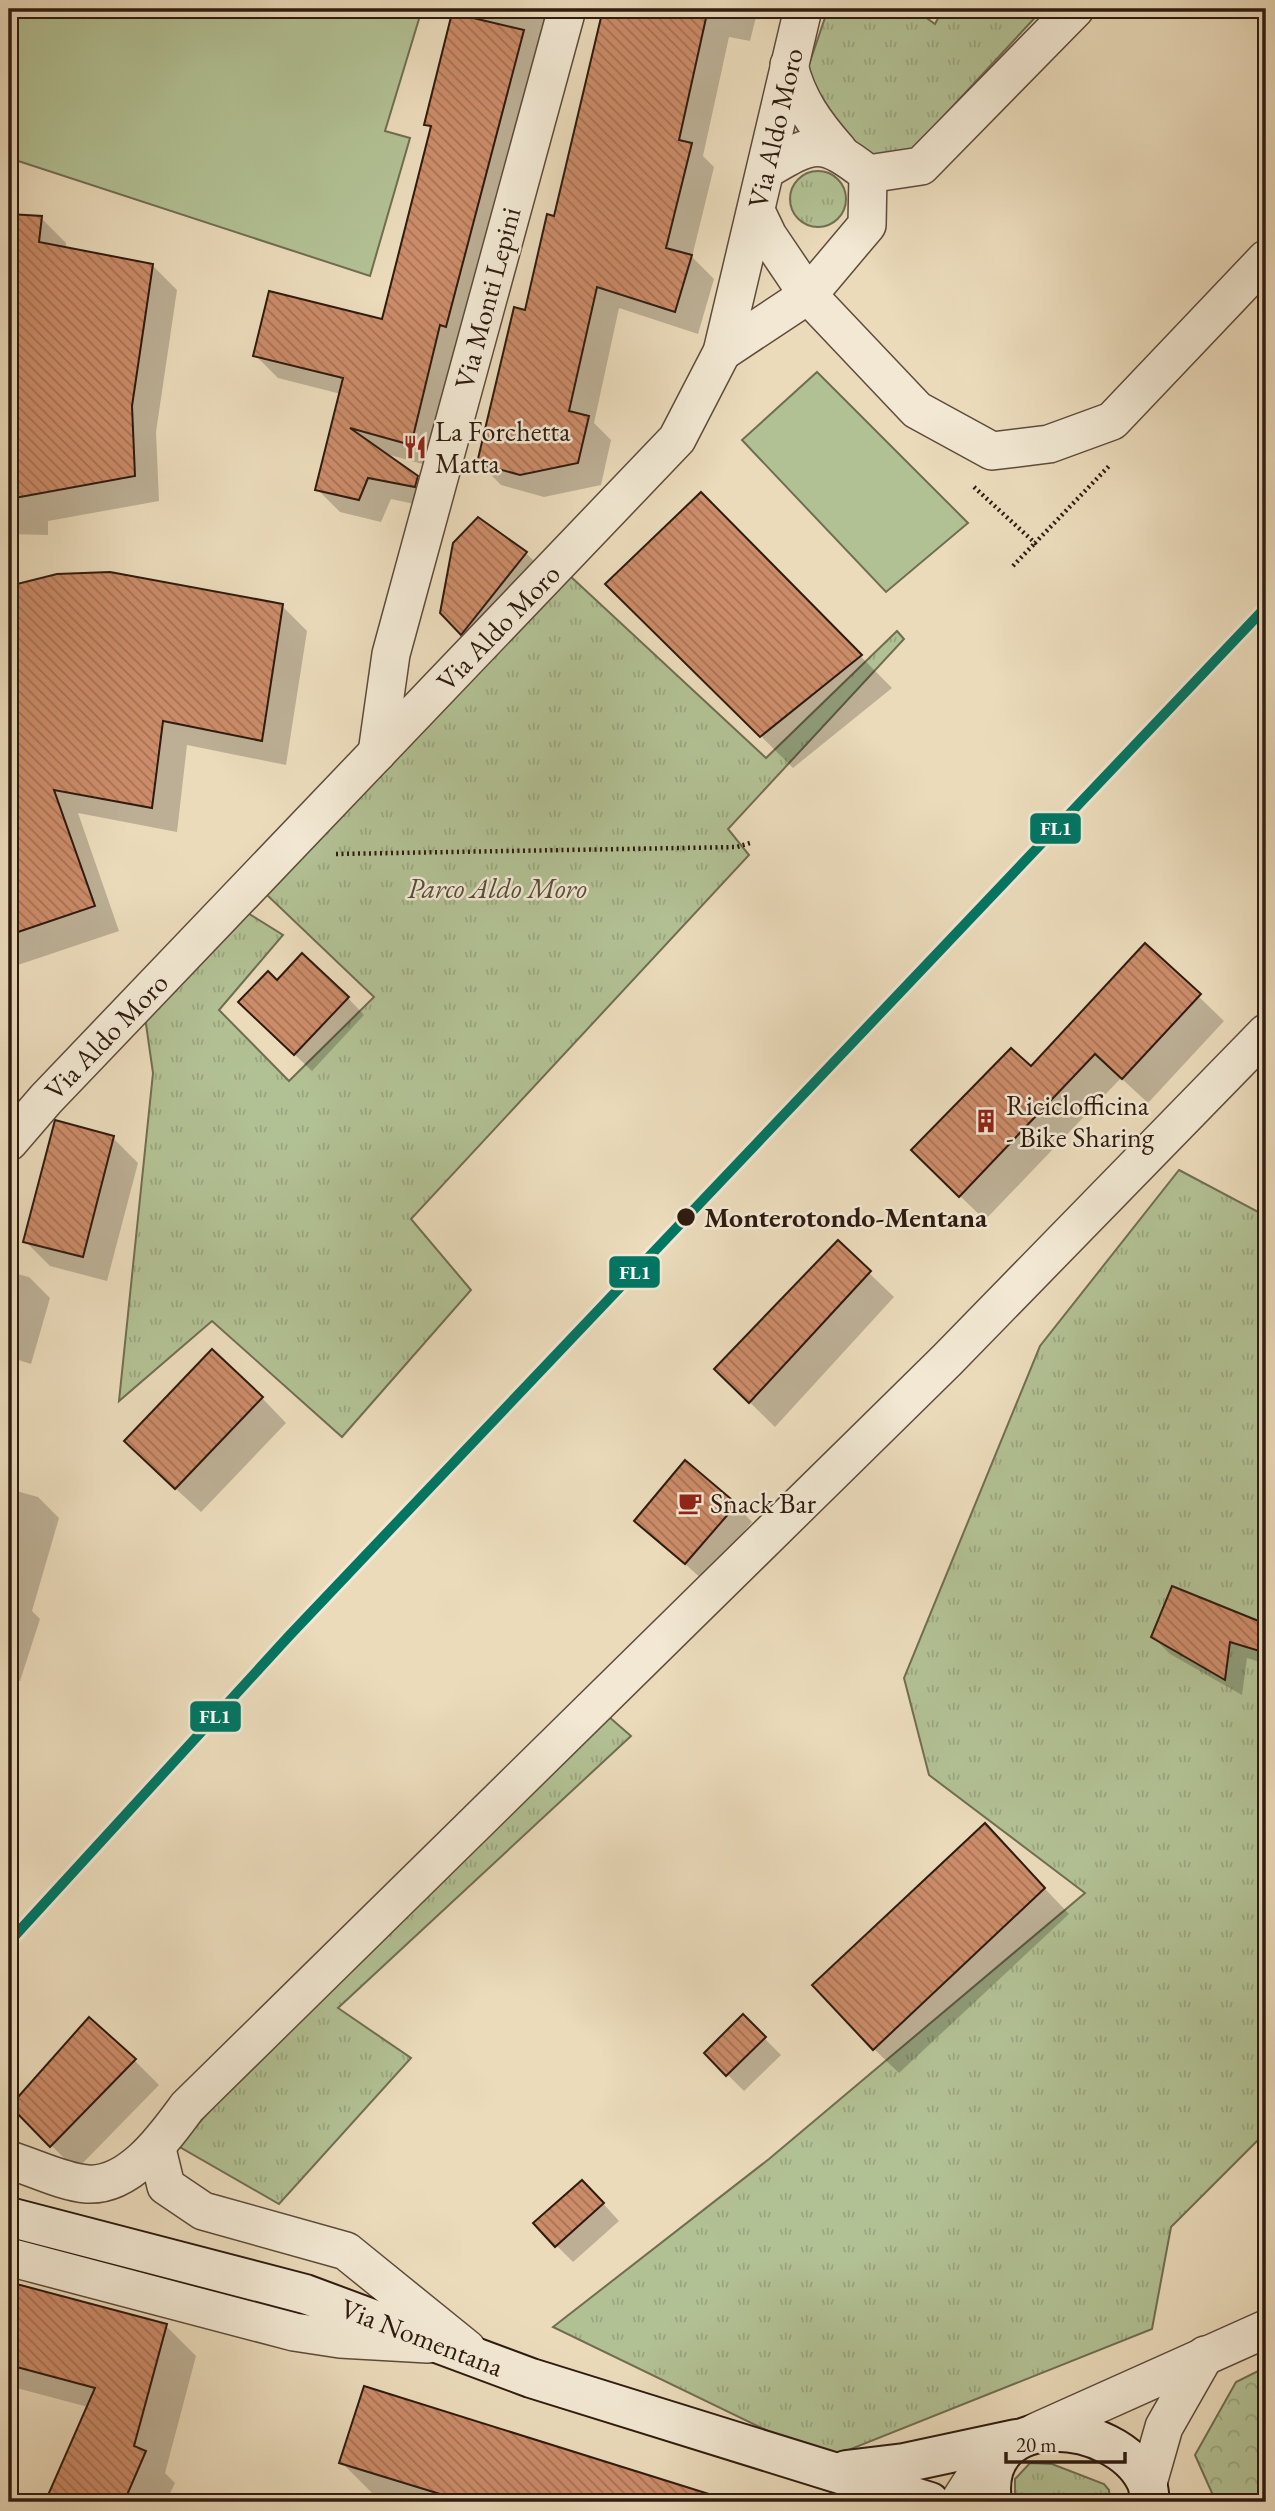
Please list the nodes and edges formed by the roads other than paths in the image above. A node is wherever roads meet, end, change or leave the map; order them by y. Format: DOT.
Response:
graph roads {
  1 [pos="567,9"];
  2 [pos="803,9"];
  3 [pos="1075,9"];
  4 [pos="789,65"];
  5 [pos="838,150"];
  6 [pos="766,170"];
  7 [pos="868,174"];
  8 [pos="756,211"];
  9 [pos="1266,259"];
  10 [pos="808,295"];
  11 [pos="723,352"];
  12 [pos="377,753"];
  13 [pos="1266,1032"];
  14 [pos="9,1142"];
  15 [pos="157,2149"];
  16 [pos="9,2160"];
  17 [pos="9,2217"];
  18 [pos="9,2257"];
  19 [pos="1266,2329"];
  20 [pos="438,2344"];
  21 [pos="1205,2355"];
  22 [pos="481,2361"];
  23 [pos="1016,2443"];
  24 [pos="832,2472"];
  25 [pos="1149,2493"];
  26 [pos="930,2502"];
  27 [pos="959,2502"];
  28 [pos="992,2502"];
  1 -- 12 [label="street, Via Monti Lepini"];
  2 -- 4 [label="street, Via Aldo Moro"];
  3 -- 7 [label="street"];
  4 -- 5 [label="street"];
  4 -- 6 [label="street, Via Aldo Moro"];
  5 -- 6 [label="street"];
  5 -- 7 [label="street"];
  6 -- 8 [label="street, Via Aldo Moro"];
  7 -- 10 [label="street"];
  8 -- 10 [label="street"];
  8 -- 11 [label="street, Via Aldo Moro"];
  9 -- 10 [label="street"];
  10 -- 11 [label="street"];
  11 -- 12 [label="street, Via Aldo Moro"];
  12 -- 14 [label="street, Via Aldo Moro"];
  13 -- 15 [label="street"];
  15 -- 16 [label="street"];
  15 -- 22 [label="street"];
  17 -- 20 [label="main road, Via Nomentana"];
  18 -- 20 [label="street"];
  19 -- 21 [label="street"];
  20 -- 22 [label="main road, Via Nomentana"];
  21 -- 23 [label="street"];
  21 -- 25 [label="street"];
  22 -- 24 [label="main road, Via Nomentana"];
  23 -- 24 [label="main road, Via Nomentana"];
  23 -- 25 [label="main road, Via Nomentana"];
  23 -- 27 [label="street"];
  23 -- 28 [label="main road"];
  24 -- 26 [label="main road, Via Nomentana"];
}
